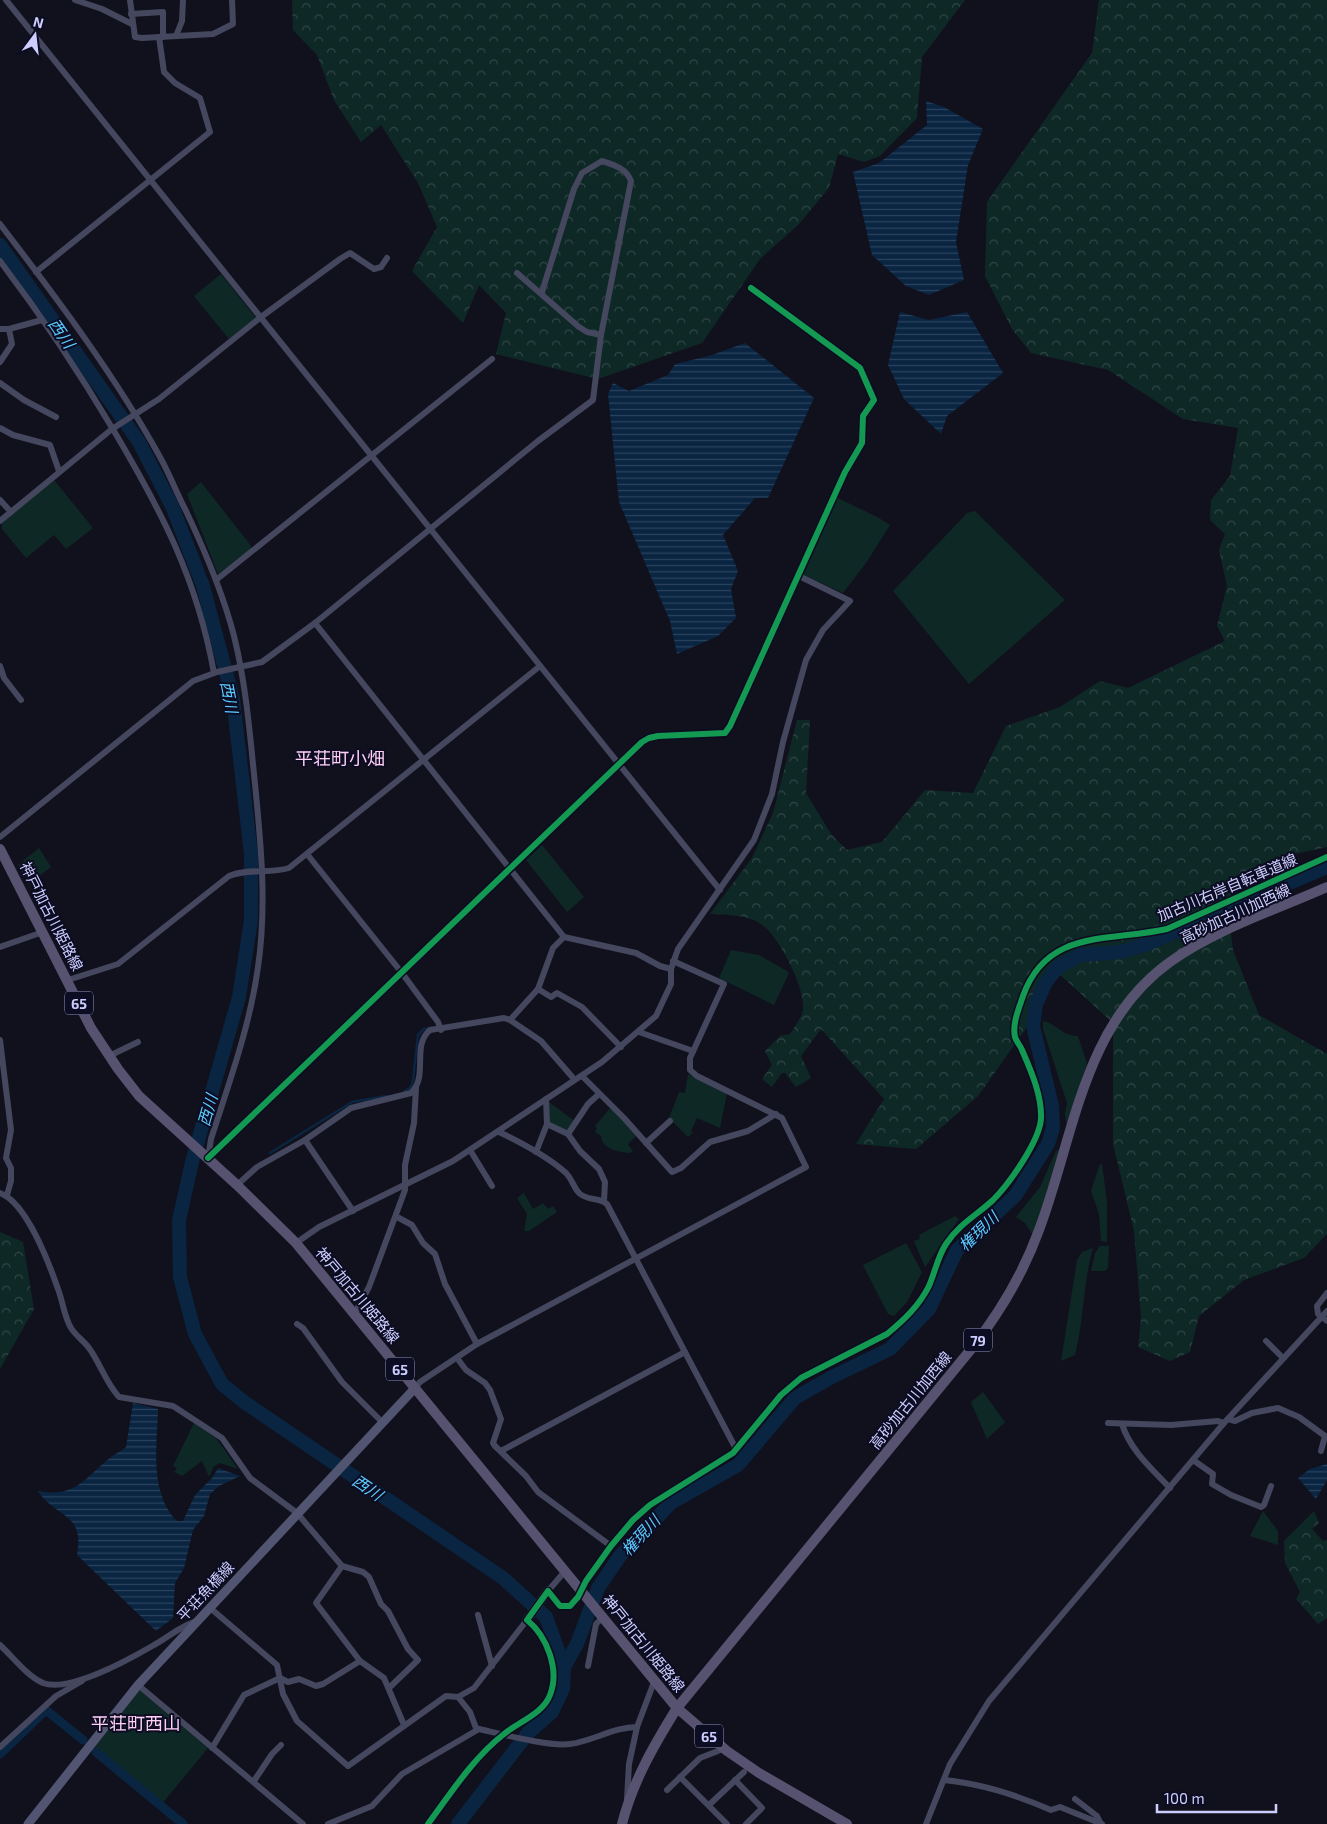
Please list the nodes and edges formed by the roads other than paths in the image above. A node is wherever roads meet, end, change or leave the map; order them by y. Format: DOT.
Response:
graph roads {
  1 [pos="6,0"];
  2 [pos="75,0"];
  3 [pos="130,0"];
  4 [pos="183,0"];
  5 [pos="232,0"];
  6 [pos="131,14"];
  7 [pos="132,24"];
  8 [pos="176,36"];
  9 [pos="161,37"];
  10 [pos="151,180"];
  11 [pos="0,224"];
  12 [pos="387,258"];
  13 [pos="0,261"];
  14 [pos="36,272"];
  15 [pos="517,272"];
  16 [pos="751,288"];
  17 [pos="542,292"];
  18 [pos="261,318"];
  19 [pos="42,320"];
  20 [pos="0,329"];
  21 [pos="9,329"];
  22 [pos="601,334"];
  23 [pos="492,359"];
  24 [pos="0,362"];
  25 [pos="0,383"];
  26 [pos="136,415"];
  27 [pos="56,417"];
  28 [pos="0,428"];
  29 [pos="112,429"];
  30 [pos="372,456"];
  31 [pos="59,472"];
  32 [pos="0,500"];
  33 [pos="11,512"];
  34 [pos="0,521"];
  35 [pos="430,530"];
  36 [pos="799,576"];
  37 [pos="216,580"];
  38 [pos="315,623"];
  39 [pos="0,666"];
  40 [pos="540,666"];
  41 [pos="240,668"];
  42 [pos="216,673"];
  43 [pos="21,700"];
  44 [pos="425,760"];
  45 [pos="619,764"];
  46 [pos="0,837"];
  47 [pos="0,849"];
  48 [pos="307,854"];
  49 [pos="510,868"];
  50 [pos="263,872"];
  51 [pos="1327,887"];
  52 [pos="720,890"];
  53 [pos="43,932"];
  54 [pos="564,937"];
  55 [pos="0,947"];
  56 [pos="673,960"];
  57 [pos="671,969"];
  58 [pos="402,972"];
  59 [pos="68,980"];
  60 [pos="538,989"];
  61 [pos="510,1020"];
  62 [pos="441,1030"];
  63 [pos="639,1032"];
  64 [pos="0,1040"];
  65 [pos="138,1042"];
  66 [pos="621,1047"];
  67 [pos="693,1050"];
  68 [pos="109,1056"];
  69 [pos="582,1076"];
  70 [pos="574,1079"];
  71 [pos="416,1088"];
  72 [pos="599,1094"];
  73 [pos="546,1098"];
  74 [pos="776,1114"];
  75 [pos="670,1121"];
  76 [pos="547,1124"];
  77 [pos="500,1132"];
  78 [pos="568,1134"];
  79 [pos="305,1140"];
  80 [pos="646,1143"];
  81 [pos="470,1150"];
  82 [pos="536,1152"];
  83 [pos="206,1157"];
  84 [pos="406,1184"];
  85 [pos="237,1185"];
  86 [pos="492,1186"];
  87 [pos="3,1194"];
  88 [pos="604,1201"];
  89 [pos="353,1211"];
  90 [pos="397,1217"];
  91 [pos="296,1243"];
  92 [pos="636,1258"];
  93 [pos="1327,1293"];
  94 [pos="1327,1311"];
  95 [pos="355,1313"];
  96 [pos="1324,1319"];
  97 [pos="297,1324"];
  98 [pos="1266,1342"];
  99 [pos="477,1344"];
  100 [pos="685,1352"];
  101 [pos="457,1358"];
  102 [pos="1283,1358"];
  103 [pos="415,1388"];
  104 [pos="1226,1421"];
  105 [pos="383,1423"];
  106 [pos="1108,1423"];
  107 [pos="1122,1424"];
  108 [pos="736,1449"];
  109 [pos="501,1451"];
  110 [pos="1321,1451"];
  111 [pos="1194,1460"];
  112 [pos="1271,1486"];
  113 [pos="1170,1488"];
  114 [pos="297,1513"];
  115 [pos="612,1546"];
  116 [pos="342,1566"];
  117 [pos="566,1570"];
  118 [pos="546,1593"];
  119 [pos="209,1607"];
  120 [pos="478,1615"];
  121 [pos="602,1615"];
  122 [pos="528,1619"];
  123 [pos="197,1621"];
  124 [pos="0,1645"];
  125 [pos="360,1661"];
  126 [pos="492,1666"];
  127 [pos="588,1666"];
  128 [pos="280,1678"];
  129 [pos="83,1680"];
  130 [pos="654,1682"];
  131 [pos="138,1685"];
  132 [pos="389,1688"];
  133 [pos="458,1697"];
  134 [pos="677,1708"];
  135 [pos="404,1726"];
  136 [pos="637,1727"];
  137 [pos="479,1730"];
  138 [pos="281,1745"];
  139 [pos="0,1747"];
  140 [pos="212,1748"];
  141 [pos="723,1749"];
  142 [pos="744,1772"];
  143 [pos="680,1777"];
  144 [pos="735,1780"];
  145 [pos="944,1780"];
  146 [pos="254,1781"];
  147 [pos="667,1790"];
  148 [pos="1075,1798"];
  149 [pos="628,1803"];
  150 [pos="709,1805"];
  151 [pos="28,1824"];
  152 [pos="303,1824"];
  153 [pos="328,1824"];
  154 [pos="622,1824"];
  155 [pos="727,1824"];
  156 [pos="746,1824"];
  157 [pos="847,1824"];
  158 [pos="926,1824"];
  159 [pos="1102,1824"];
  1 -- 10 [label="street"];
  2 -- 7 [label="street"];
  3 -- 6 [label="street"];
  4 -- 8 [label="street"];
  5 -- 8 [label="street"];
  6 -- 7 [label="street"];
  6 -- 9 [label="street"];
  7 -- 9 [label="street"];
  8 -- 9 [label="street"];
  9 -- 10 [label="street"];
  10 -- 14 [label="street"];
  10 -- 18 [label="street"];
  11 -- 14 [label="street"];
  12 -- 18 [label="street"];
  13 -- 19 [label="street"];
  14 -- 26 [label="street"];
  15 -- 17 [label="street"];
  16 -- 36 [label="street"];
  17 -- 22 [label="street"];
  17 -- 22 [label="street"];
  18 -- 26 [label="street"];
  18 -- 30 [label="street"];
  19 -- 21 [label="street"];
  19 -- 29 [label="street"];
  20 -- 21 [label="street"];
  21 -- 24 [label="street"];
  22 -- 35 [label="street"];
  23 -- 30 [label="street"];
  25 -- 27 [label="street"];
  26 -- 29 [label="street"];
  26 -- 37 [label="street"];
  28 -- 31 [label="street"];
  29 -- 31 [label="street"];
  29 -- 42 [label="street"];
  30 -- 35 [label="street"];
  30 -- 37 [label="street"];
  31 -- 33 [label="street"];
  32 -- 33 [label="street"];
  33 -- 34 [label="street"];
  35 -- 38 [label="street"];
  35 -- 40 [label="street"];
  36 -- 45 [label="street"];
  36 -- 52 [label="street"];
  37 -- 41 [label="street"];
  38 -- 41 [label="street"];
  38 -- 44 [label="street"];
  39 -- 43 [label="street"];
  40 -- 44 [label="street"];
  40 -- 45 [label="street"];
  41 -- 42 [label="street"];
  41 -- 50 [label="street"];
  42 -- 46 [label="street"];
  44 -- 48 [label="street"];
  44 -- 49 [label="street"];
  45 -- 49 [label="street"];
  45 -- 52 [label="street"];
  47 -- 53 [label="main road, 神戸加古川姫路線 / 65"];
  48 -- 50 [label="street"];
  48 -- 58 [label="street"];
  49 -- 54 [label="street"];
  49 -- 58 [label="street"];
  50 -- 59 [label="street"];
  50 -- 83 [label="street"];
  51 -- 134 [label="main road, 高砂加古川加西線 / 79"];
  52 -- 56 [label="street"];
  53 -- 55 [label="street"];
  53 -- 59 [label="main road, 神戸加古川姫路線 / 65"];
  54 -- 57 [label="street"];
  54 -- 60 [label="street"];
  56 -- 57 [label="street"];
  56 -- 67 [label="street"];
  57 -- 63 [label="street"];
  58 -- 62 [label="street"];
  58 -- 83 [label="street"];
  59 -- 68 [label="main road, 神戸加古川姫路線 / 65"];
  60 -- 61 [label="street"];
  60 -- 66 [label="street"];
  61 -- 62 [label="street"];
  61 -- 70 [label="street"];
  62 -- 71 [label="street"];
  63 -- 66 [label="street"];
  63 -- 67 [label="street"];
  64 -- 87 [label="street"];
  65 -- 68 [label="street"];
  66 -- 69 [label="street"];
  67 -- 74 [label="street"];
  68 -- 83 [label="main road, 神戸加古川姫路線 / 65"];
  69 -- 70 [label="street"];
  69 -- 72 [label="street"];
  70 -- 73 [label="street"];
  71 -- 79 [label="street"];
  71 -- 84 [label="street"];
  72 -- 78 [label="street"];
  72 -- 80 [label="street"];
  73 -- 76 [label="street"];
  73 -- 77 [label="street"];
  74 -- 80 [label="street"];
  74 -- 92 [label="street"];
  75 -- 80 [label="street"];
  76 -- 78 [label="street"];
  76 -- 82 [label="street"];
  77 -- 81 [label="street"];
  77 -- 82 [label="street"];
  78 -- 88 [label="street"];
  79 -- 85 [label="street"];
  79 -- 89 [label="street"];
  81 -- 84 [label="street"];
  81 -- 86 [label="street"];
  82 -- 88 [label="street"];
  83 -- 85 [label="main road, 神戸加古川姫路線 / 65"];
  84 -- 89 [label="street"];
  84 -- 90 [label="street"];
  85 -- 91 [label="main road, 神戸加古川姫路線 / 65"];
  87 -- 114 [label="street"];
  88 -- 92 [label="street"];
  89 -- 91 [label="street"];
  90 -- 95 [label="street"];
  90 -- 99 [label="street"];
  91 -- 95 [label="main road, 神戸加古川姫路線 / 65"];
  92 -- 99 [label="street"];
  92 -- 100 [label="street"];
  93 -- 96 [label="street"];
  94 -- 96 [label="street"];
  95 -- 103 [label="main road, 神戸加古川姫路線 / 65"];
  96 -- 102 [label="street"];
  97 -- 105 [label="street"];
  98 -- 102 [label="street"];
  99 -- 101 [label="street"];
  100 -- 108 [label="street"];
  100 -- 109 [label="street"];
  101 -- 103 [label="street"];
  101 -- 109 [label="street"];
  102 -- 104 [label="street"];
  103 -- 105 [label="main road, 平荘魚橋線"];
  103 -- 117 [label="main road, 神戸加古川姫路線 / 65"];
  104 -- 107 [label="street"];
  104 -- 110 [label="street"];
  104 -- 111 [label="street"];
  105 -- 114 [label="main road, 平荘魚橋線"];
  106 -- 107 [label="street"];
  107 -- 113 [label="street"];
  109 -- 115 [label="street"];
  111 -- 112 [label="street"];
  111 -- 113 [label="street"];
  113 -- 145 [label="street"];
  114 -- 116 [label="street"];
  114 -- 119 [label="main road, 平荘魚橋線"];
  116 -- 125 [label="street"];
  116 -- 132 [label="street"];
  117 -- 118 [label="street"];
  117 -- 121 [label="main road, 神戸加古川姫路線 / 65"];
  118 -- 122 [label="main road"];
  119 -- 123 [label="main road, 平荘魚橋線"];
  119 -- 128 [label="street"];
  120 -- 126 [label="street"];
  121 -- 127 [label="street"];
  121 -- 130 [label="main road, 神戸加古川姫路線 / 65"];
  122 -- 126 [label="street"];
  123 -- 129 [label="street"];
  123 -- 131 [label="main road, 平荘魚橋線"];
  124 -- 129 [label="street"];
  125 -- 128 [label="street"];
  125 -- 132 [label="street"];
  126 -- 133 [label="street"];
  128 -- 135 [label="street"];
  128 -- 140 [label="street"];
  129 -- 139 [label="street"];
  130 -- 134 [label="main road, 神戸加古川姫路線 / 65"];
  130 -- 136 [label="street"];
  131 -- 140 [label="street"];
  131 -- 151 [label="main road, 平荘魚橋線"];
  132 -- 135 [label="street"];
  133 -- 135 [label="street"];
  133 -- 137 [label="street"];
  134 -- 141 [label="main road, 神戸加古川姫路線 / 65"];
  134 -- 149 [label="main road, 高砂加古川加西線 / 79"];
  136 -- 137 [label="street"];
  136 -- 149 [label="street"];
  137 -- 153 [label="street"];
  138 -- 146 [label="street"];
  140 -- 146 [label="street"];
  141 -- 143 [label="street"];
  141 -- 157 [label="main road, 神戸加古川姫路線 / 65"];
  142 -- 144 [label="street"];
  143 -- 147 [label="street"];
  143 -- 150 [label="street"];
  144 -- 150 [label="street"];
  144 -- 156 [label="street"];
  145 -- 158 [label="street"];
  145 -- 159 [label="street"];
  146 -- 152 [label="street"];
  148 -- 159 [label="street"];
  149 -- 154 [label="main road, 高砂加古川加西線 / 79"];
  150 -- 155 [label="street"];
}
